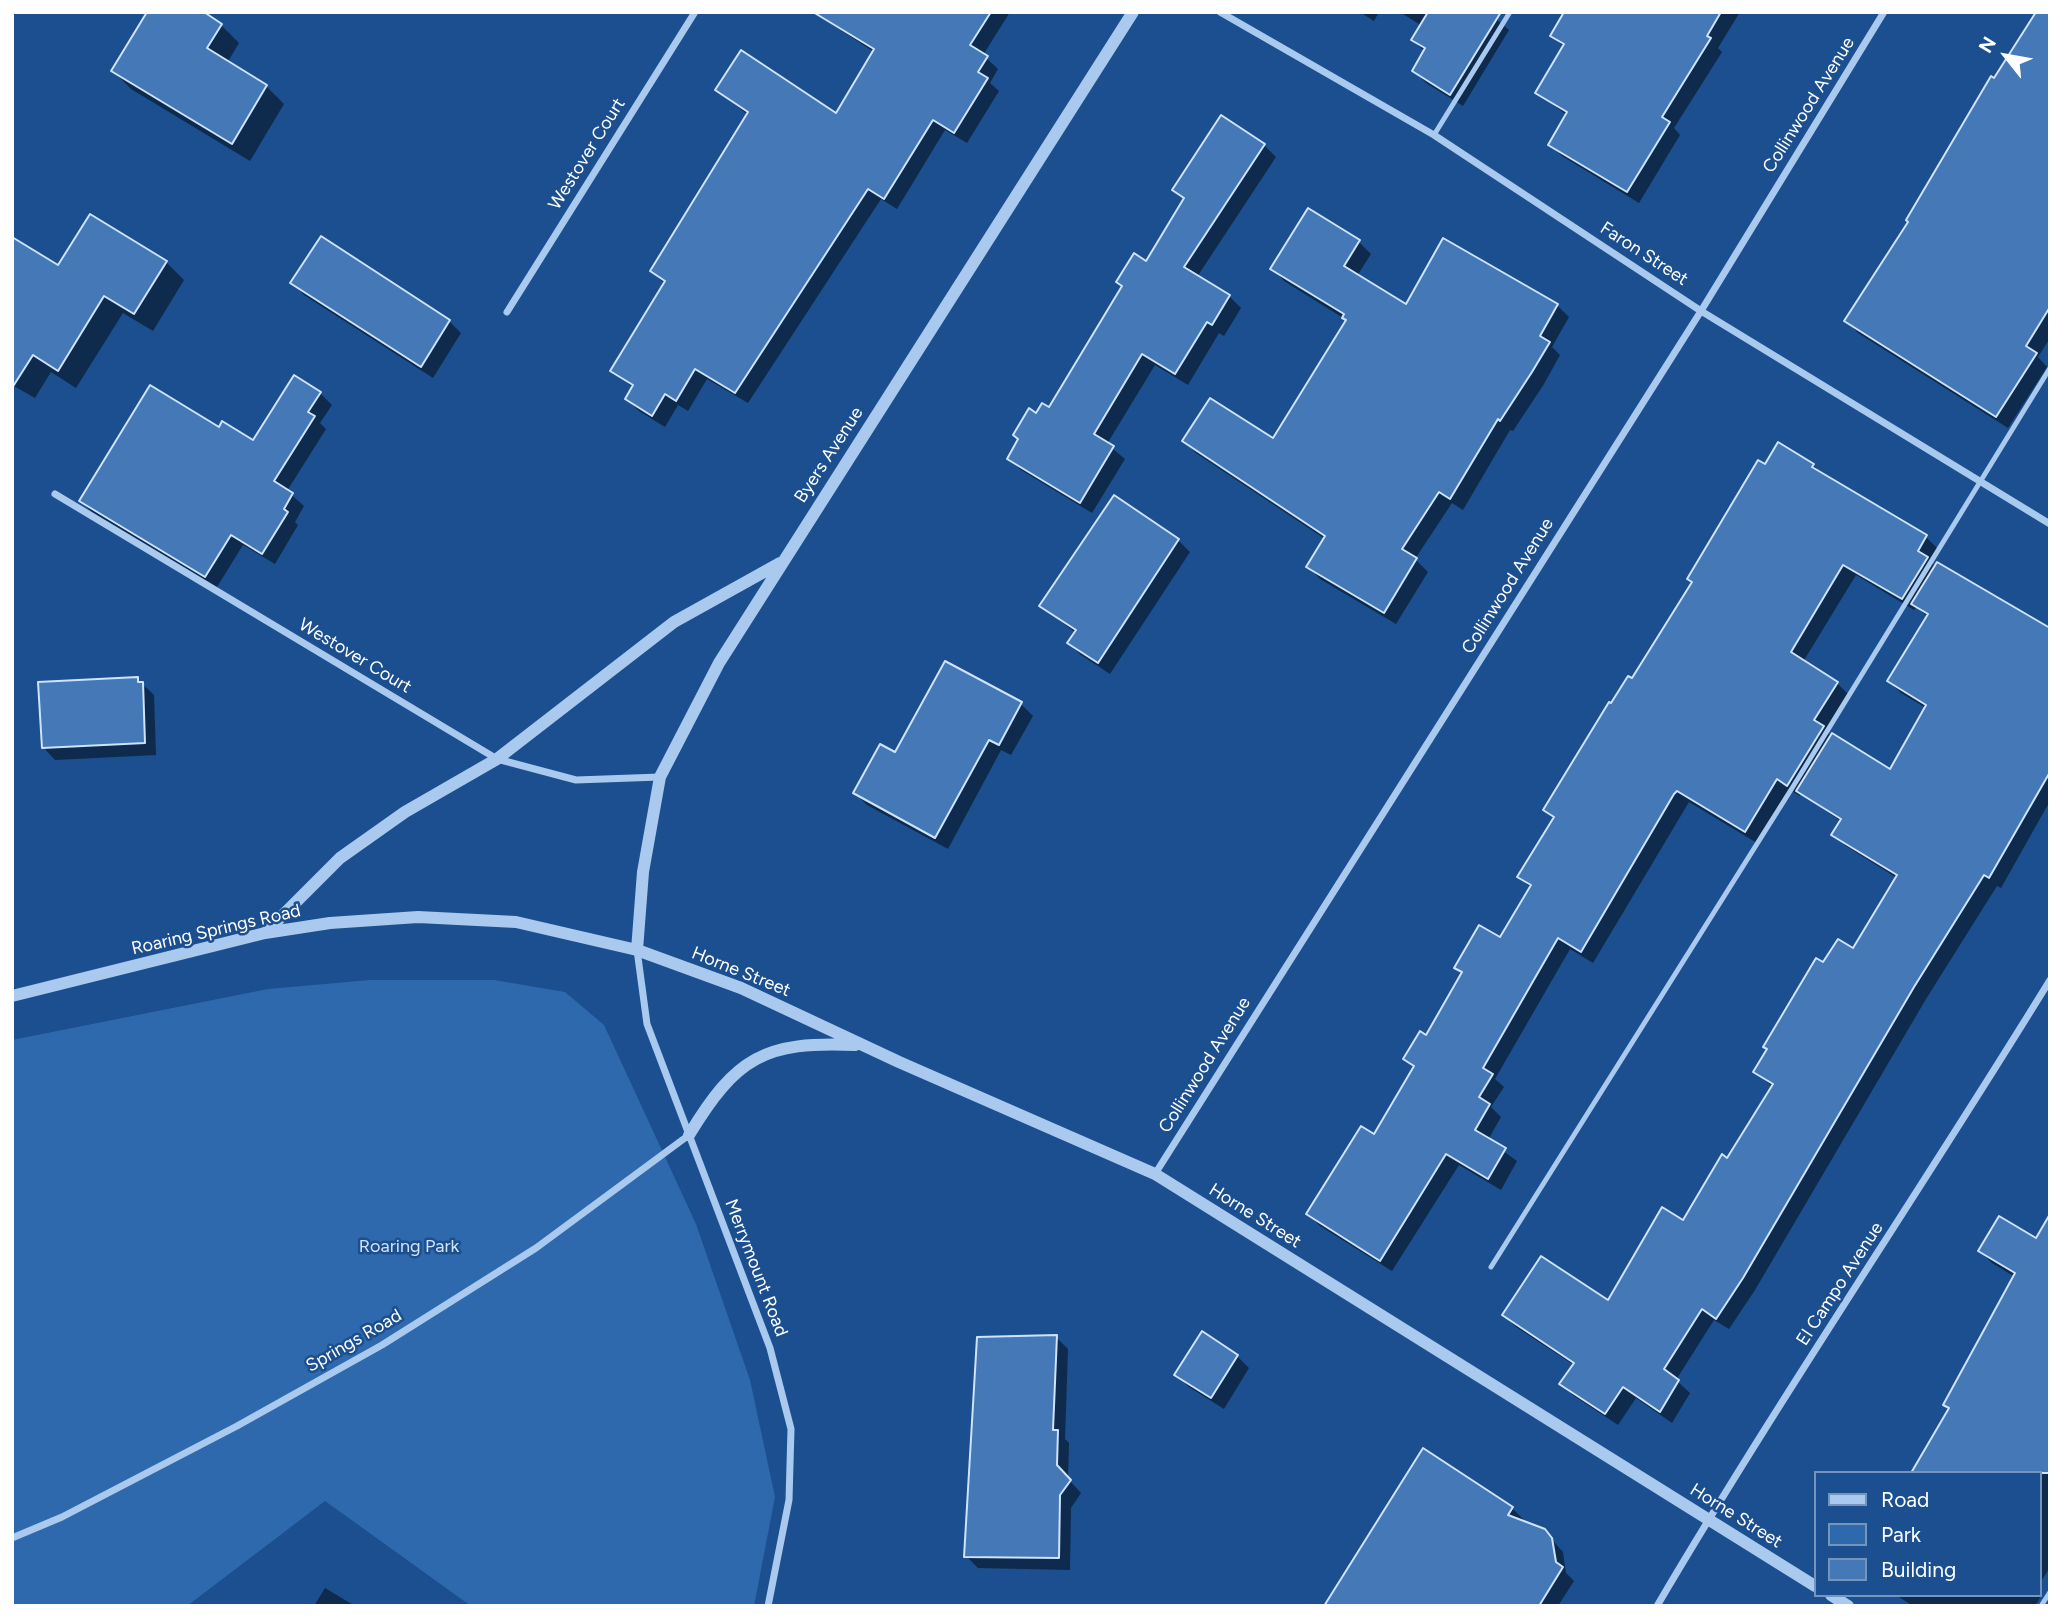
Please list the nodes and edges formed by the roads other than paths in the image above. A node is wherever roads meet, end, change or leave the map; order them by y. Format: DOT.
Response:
graph roads {
  1 [pos="695,12"];
  2 [pos="1133,12"];
  3 [pos="1220,12"];
  4 [pos="1510,12"];
  5 [pos="1884,12"];
  6 [pos="1434,135"];
  7 [pos="1701,310"];
  8 [pos="507,312"];
  9 [pos="2050,368"];
  10 [pos="1980,481"];
  11 [pos="55,494"];
  12 [pos="2050,524"];
  13 [pos="780,563"];
  14 [pos="497,759"];
  15 [pos="660,777"];
  16 [pos="264,933"];
  17 [pos="637,950"];
  18 [pos="2050,980"];
  19 [pos="12,996"];
  20 [pos="863,1045"];
  21 [pos="689,1135"];
  22 [pos="1155,1174"];
  23 [pos="1491,1267"];
  24 [pos="1708,1519"];
  25 [pos="12,1538"];
  26 [pos="1814,1585"];
  27 [pos="2050,1592"];
  28 [pos="768,1606"];
  29 [pos="1657,1606"];
  30 [pos="2041,1606"];
  1 -- 8 [label="street, Westover Court"];
  2 -- 13 [label="street, Byers Avenue"];
  3 -- 6 [label="street, Faron Street"];
  4 -- 6 [label="lane"];
  5 -- 7 [label="street, Collinwood Avenue"];
  6 -- 7 [label="street, Faron Street"];
  7 -- 10 [label="street, Faron Street"];
  7 -- 22 [label="street, Collinwood Avenue"];
  9 -- 10 [label="lane"];
  10 -- 12 [label="street, Faron Street"];
  10 -- 23 [label="lane"];
  11 -- 14 [label="street, Westover Court"];
  13 -- 14 [label="street"];
  13 -- 15 [label="street, Byers Avenue"];
  14 -- 15 [label="street, Westover Court"];
  14 -- 16 [label="street"];
  15 -- 17 [label="street, Byers Avenue"];
  16 -- 17 [label="street, Roaring Springs Road"];
  16 -- 19 [label="street, Roaring Springs Road"];
  17 -- 20 [label="street, Horne Street"];
  17 -- 21 [label="street, Merrymount Road"];
  18 -- 24 [label="street, El Campo Avenue"];
  20 -- 21 [label="street"];
  20 -- 22 [label="street, Horne Street"];
  21 -- 25 [label="street, Springs Road"];
  21 -- 28 [label="street, Merrymount Road"];
  22 -- 24 [label="street, Horne Street"];
  24 -- 26 [label="street, Horne Street"];
  24 -- 29 [label="street, El Campo Avenue"];
  27 -- 30 [label="lane"];
}
